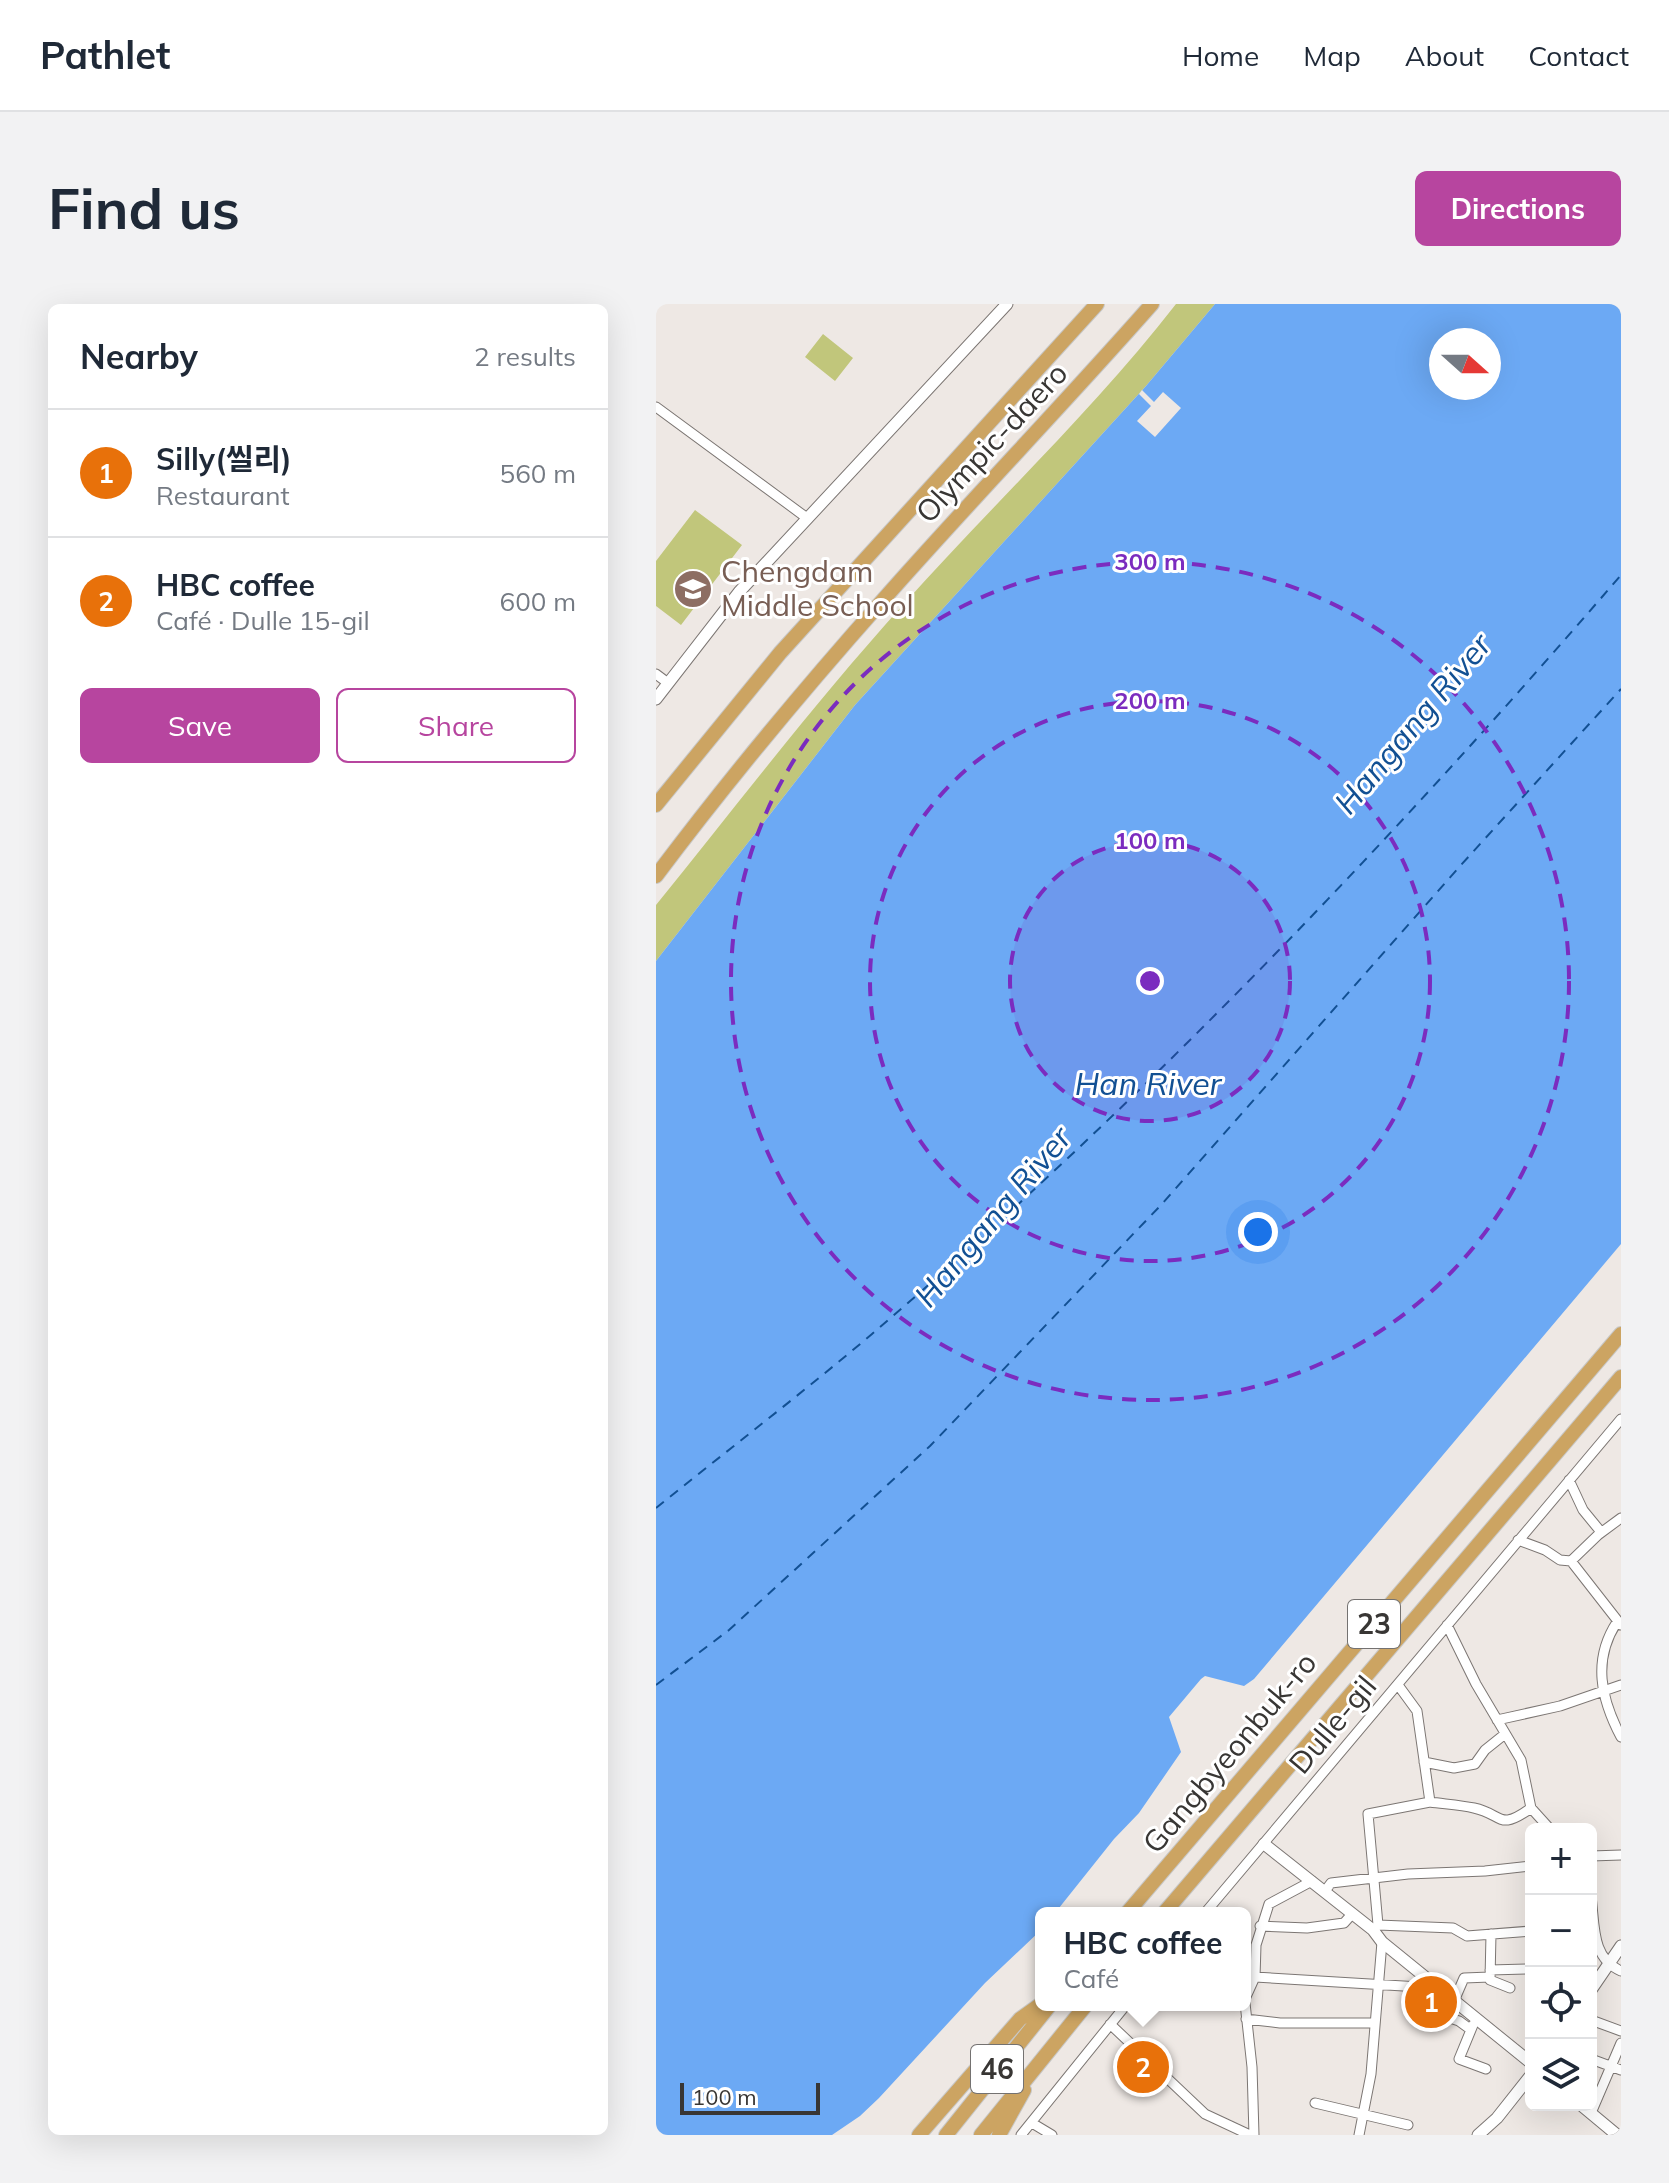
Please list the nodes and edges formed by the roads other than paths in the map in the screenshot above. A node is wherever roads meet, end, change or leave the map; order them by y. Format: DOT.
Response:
graph roads {
  1 [pos="1007,304"];
  2 [pos="1097,304"];
  3 [pos="1152,304"];
  4 [pos="656,407"];
  5 [pos="807,518"];
  6 [pos="656,674"];
  7 [pos="668,683"];
  8 [pos="656,699"];
  9 [pos="656,805"];
  10 [pos="656,876"];
  11 [pos="1621,1334"];
  12 [pos="1621,1377"];
  13 [pos="1621,1419"];
  14 [pos="1569,1480"];
  15 [pos="1621,1518"];
  16 [pos="1601,1532"];
  17 [pos="1518,1540"];
  18 [pos="1571,1561"];
  19 [pos="1619,1624"];
  20 [pos="1447,1625"];
  21 [pos="1398,1685"];
  22 [pos="1621,1685"];
  23 [pos="1603,1693"];
  24 [pos="1497,1720"];
  25 [pos="1505,1734"];
  26 [pos="1621,1737"];
  27 [pos="1424,1762"];
  28 [pos="1430,1802"];
  29 [pos="1531,1808"];
  30 [pos="1545,1823"];
  31 [pos="1264,1844"];
  32 [pos="1621,1855"];
  33 [pos="1597,1856"];
  34 [pos="1525,1867"];
  35 [pos="1373,1878"];
  36 [pos="1312,1881"];
  37 [pos="1325,1891"];
  38 [pos="1132,1907"];
  39 [pos="1169,1907"];
  40 [pos="1210,1907"];
  41 [pos="1352,1914"];
  42 [pos="1260,1926"];
  43 [pos="1375,1928"];
  44 [pos="1525,1931"];
  45 [pos="1491,1934"];
  46 [pos="1382,1942"];
  47 [pos="1251,1943"];
  48 [pos="1597,1943"];
  49 [pos="1256,1945"];
  50 [pos="1621,1946"];
  51 [pos="1608,1965"];
  52 [pos="1525,1970"];
  53 [pos="1621,1971"];
  54 [pos="1490,1974"];
  55 [pos="1255,1977"];
  56 [pos="1597,1978"];
  57 [pos="1424,1983"];
  58 [pos="1378,1984"];
  59 [pos="1251,1987"];
  60 [pos="1510,1988"];
  61 [pos="1454,2001"];
  62 [pos="1035,2008"];
  63 [pos="1045,2011"];
  64 [pos="1081,2011"];
  65 [pos="1121,2011"];
  66 [pos="1246,2011"];
  67 [pos="1246,2019"];
  68 [pos="1597,2022"];
  69 [pos="1375,2023"];
  70 [pos="1110,2024"];
  71 [pos="1474,2024"];
  72 [pos="1621,2031"];
  73 [pos="1621,2043"];
  74 [pos="1045,2054"];
  75 [pos="1525,2059"];
  76 [pos="1597,2061"];
  77 [pos="1616,2068"];
  78 [pos="1486,2069"];
  79 [pos="1525,2083"];
  80 [pos="1315,2103"];
  81 [pos="1588,2111"];
  82 [pos="1591,2113"];
  83 [pos="1363,2116"];
  84 [pos="1032,2123"];
  85 [pos="1408,2125"];
  86 [pos="919,2135"];
  87 [pos="946,2135"];
  88 [pos="981,2135"];
  89 [pos="999,2135"];
  90 [pos="1021,2135"];
  91 [pos="1052,2135"];
  92 [pos="1252,2135"];
  93 [pos="1359,2135"];
  94 [pos="1478,2135"];
  95 [pos="1617,2135"];
  1 -- 5 [label="street"];
  2 -- 9 [label="highway, Olympic-daero"];
  3 -- 10 [label="highway, Olympic-daero"];
  4 -- 5 [label="street"];
  5 -- 7 [label="street"];
  6 -- 7 [label="street"];
  7 -- 8 [label="street"];
  11 -- 38 [label="highway, Gangbyeonbuk-ro / 23"];
  12 -- 39 [label="highway, Gangbyeonbuk-ro / 23"];
  13 -- 14 [label="street, Dulle-gil"];
  14 -- 16 [label="street"];
  14 -- 17 [label="street, Dulle-gil"];
  15 -- 16 [label="street"];
  16 -- 18 [label="street"];
  17 -- 18 [label="street"];
  17 -- 20 [label="street, Dulle-gil"];
  18 -- 19 [label="street"];
  19 -- 23 [label="street"];
  20 -- 21 [label="street, Dulle-gil"];
  20 -- 24 [label="street"];
  21 -- 27 [label="street"];
  21 -- 31 [label="street, Dulle-gil"];
  22 -- 23 [label="street"];
  23 -- 24 [label="street"];
  23 -- 26 [label="street"];
  24 -- 25 [label="street"];
  25 -- 27 [label="street"];
  25 -- 29 [label="street"];
  27 -- 28 [label="street"];
  28 -- 29 [label="street"];
  28 -- 35 [label="street"];
  29 -- 30 [label="street"];
  31 -- 36 [label="street"];
  31 -- 40 [label="street, Dulle-gil"];
  32 -- 33 [label="street"];
  34 -- 35 [label="street"];
  35 -- 37 [label="street"];
  35 -- 43 [label="street"];
  36 -- 37 [label="street"];
  36 -- 42 [label="street"];
  37 -- 41 [label="street"];
  41 -- 42 [label="street"];
  41 -- 43 [label="street"];
  42 -- 49 [label="street"];
  43 -- 45 [label="street"];
  43 -- 46 [label="street"];
  44 -- 45 [label="street"];
  45 -- 54 [label="street"];
  46 -- 57 [label="street"];
  46 -- 58 [label="street"];
  47 -- 49 [label="street"];
  48 -- 51 [label="street"];
  49 -- 55 [label="street"];
  50 -- 51 [label="street"];
  51 -- 53 [label="street"];
  51 -- 56 [label="street"];
  52 -- 54 [label="street"];
  54 -- 60 [label="street"];
  54 -- 61 [label="street"];
  55 -- 58 [label="street"];
  55 -- 59 [label="street"];
  57 -- 58 [label="street"];
  57 -- 61 [label="street"];
  57 -- 71 [label="street"];
  58 -- 69 [label="street"];
  61 -- 71 [label="street"];
  62 -- 86 [label="highway"];
  63 -- 87 [label="highway, 46"];
  64 -- 74 [label="highway"];
  65 -- 70 [label="street"];
  66 -- 67 [label="street"];
  67 -- 69 [label="street"];
  67 -- 92 [label="street"];
  68 -- 72 [label="street"];
  69 -- 83 [label="street"];
  70 -- 84 [label="street"];
  70 -- 92 [label="street"];
  71 -- 75 [label="street"];
  71 -- 78 [label="street"];
  73 -- 77 [label="street"];
  74 -- 88 [label="highway"];
  74 -- 89 [label="highway"];
  76 -- 77 [label="street"];
  77 -- 82 [label="street"];
  79 -- 94 [label="street"];
  80 -- 83 [label="street"];
  81 -- 82 [label="street"];
  82 -- 95 [label="street"];
  83 -- 85 [label="street"];
  83 -- 93 [label="street"];
  84 -- 90 [label="street"];
  84 -- 91 [label="street"];
}
